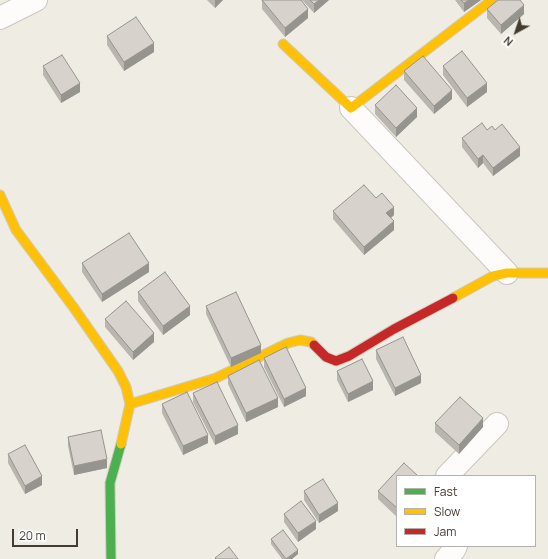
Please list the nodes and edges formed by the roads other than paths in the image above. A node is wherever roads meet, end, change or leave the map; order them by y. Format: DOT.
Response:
graph roads {
  1 [pos="36,0"];
  2 [pos="492,0"];
  3 [pos="0,18"];
  4 [pos="283,44"];
  5 [pos="351,108"];
  6 [pos="0,195"];
  7 [pos="507,273"];
  8 [pos="548,273"];
  9 [pos="130,404"];
  10 [pos="497,424"];
  11 [pos="448,475"];
  12 [pos="455,547"];
  13 [pos="111,559"];
  14 [pos="446,559"];
  1 -- 3 [label="street"];
  2 -- 5 [label="street"];
  4 -- 5 [label="street"];
  5 -- 7 [label="street"];
  6 -- 9 [label="street"];
  7 -- 8 [label="street"];
  7 -- 9 [label="street"];
  9 -- 13 [label="street"];
  10 -- 11 [label="street"];
  12 -- 14 [label="street"];
}
